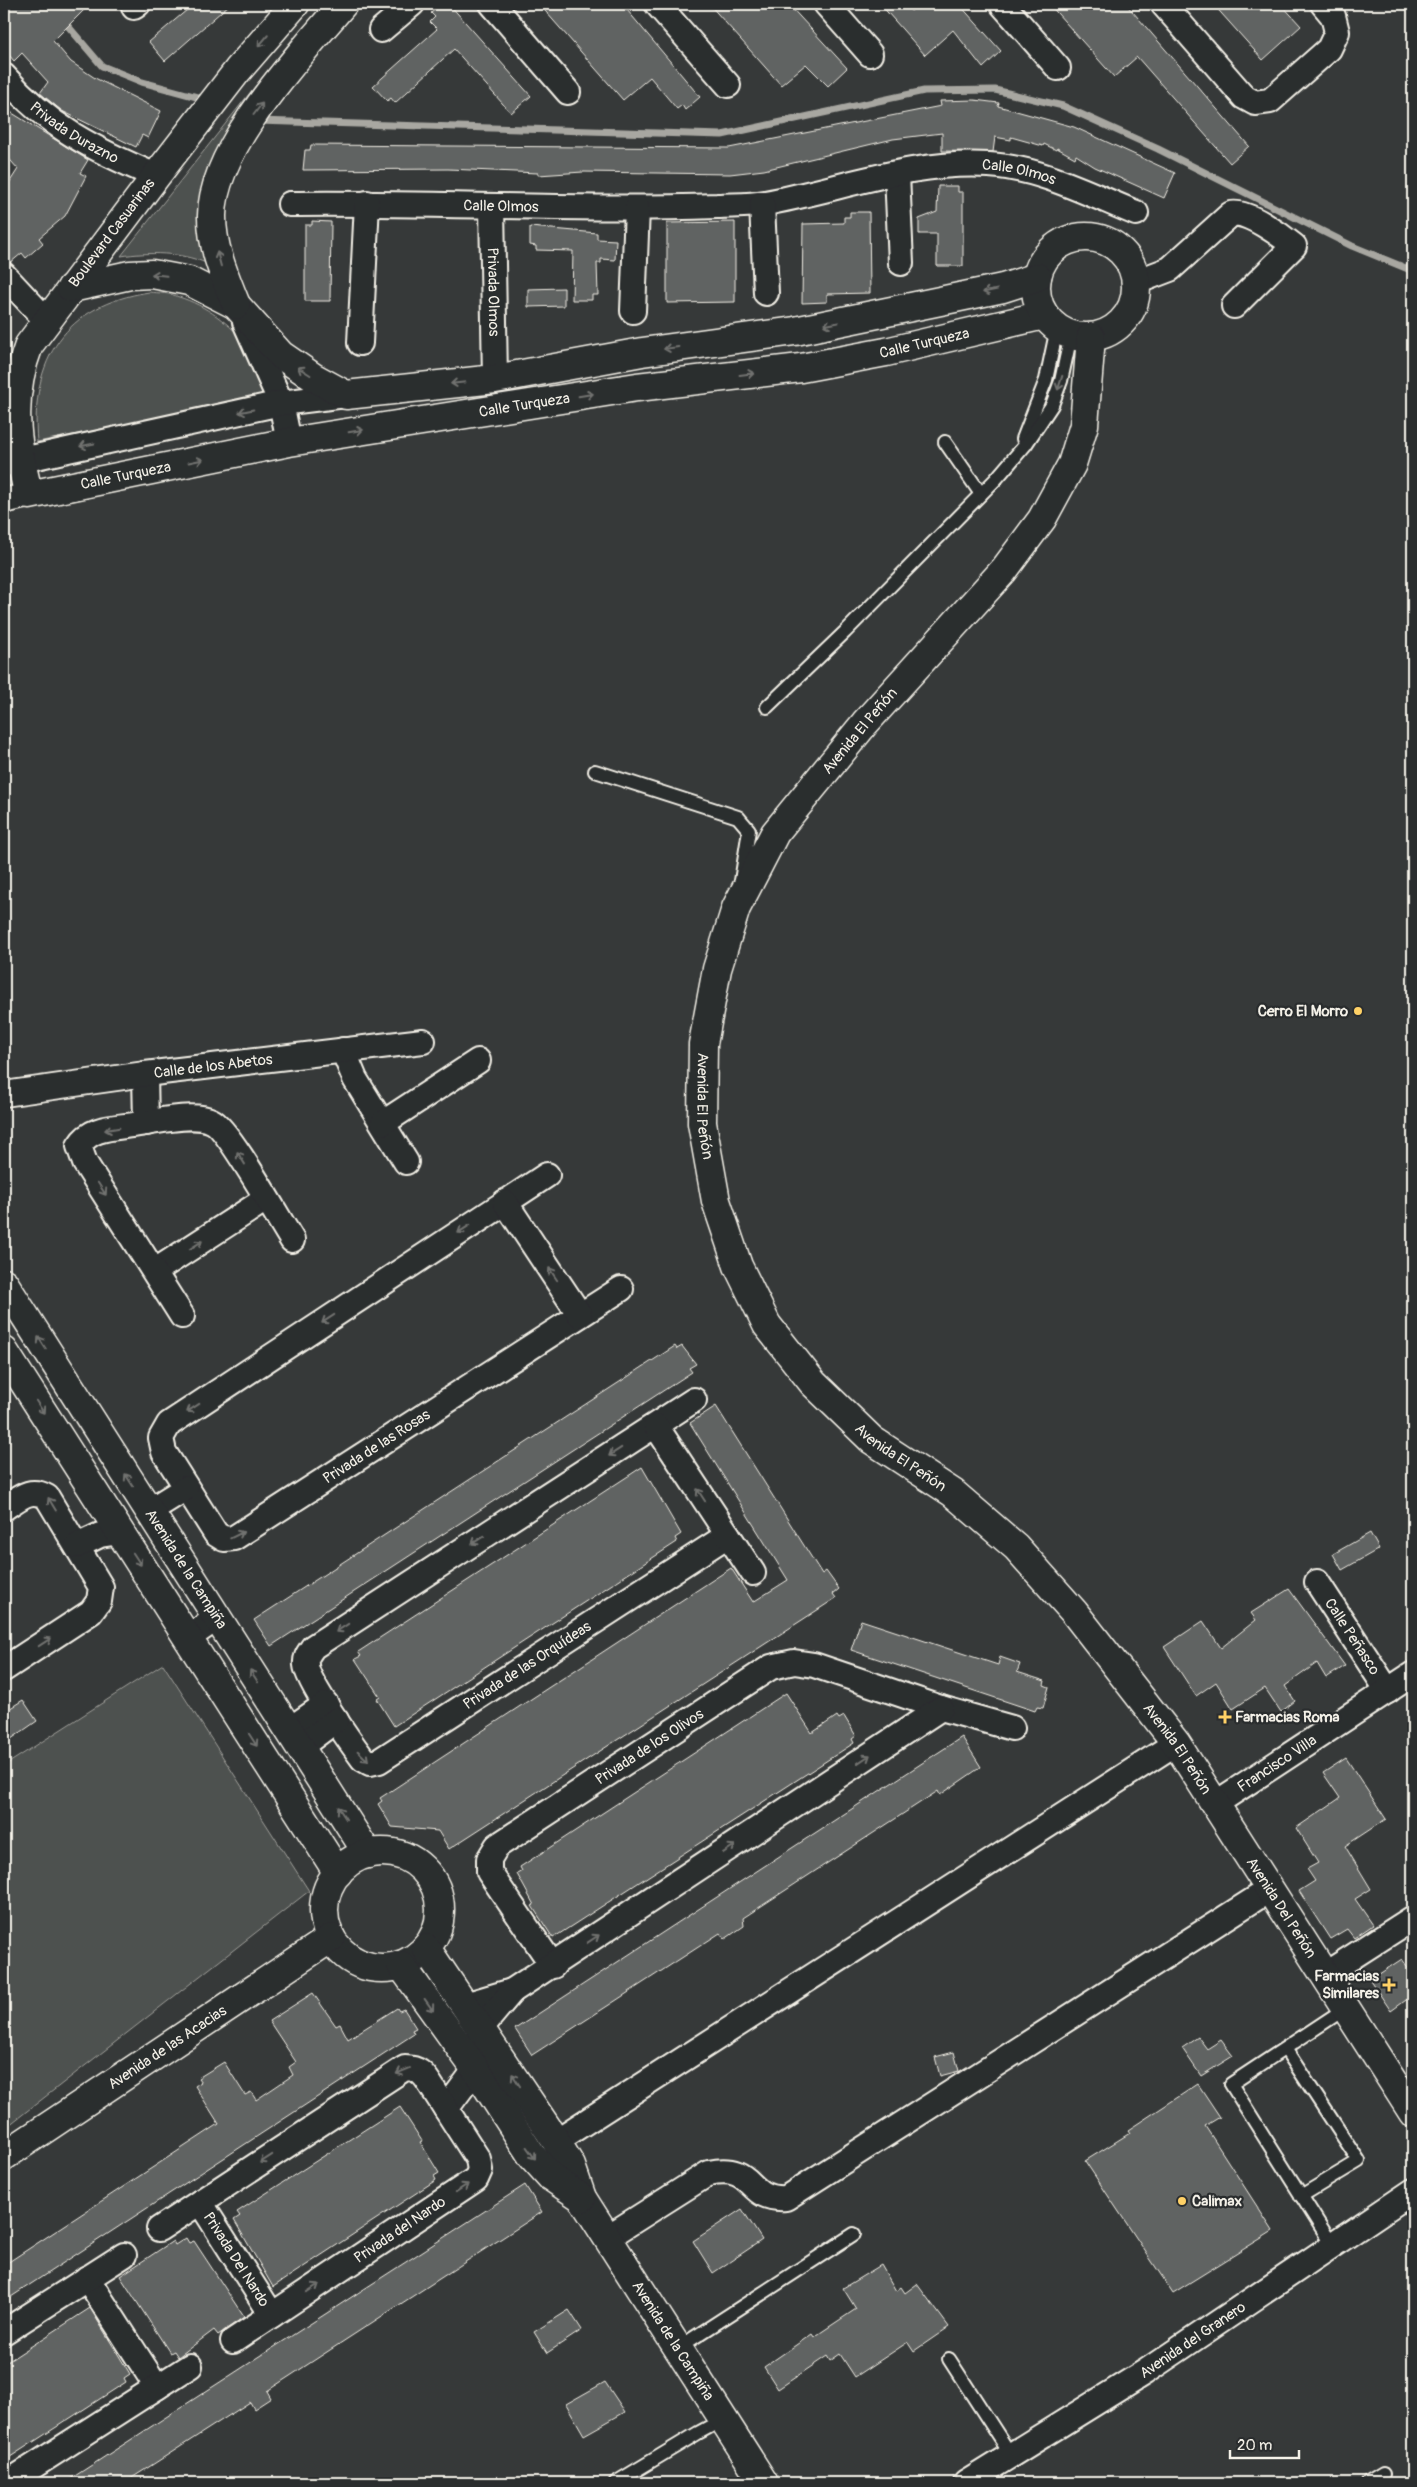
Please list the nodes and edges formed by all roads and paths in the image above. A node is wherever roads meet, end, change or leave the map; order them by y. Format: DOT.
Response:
graph roads {
  1 [pos="344,4"];
  2 [pos="412,4"];
  3 [pos="492,4"];
  4 [pos="658,4"];
  5 [pos="826,4"];
  6 [pos="1002,4"];
  7 [pos="1163,4"];
  8 [pos="1323,4"];
  9 [pos="292,6"];
  10 [pos="381,30"];
  11 [pos="319,33"];
  12 [pos="870,54"];
  13 [pos="1058,68"];
  14 [pos="4,76"];
  15 [pos="728,85"];
  16 [pos="568,92"];
  17 [pos="897,174"];
  18 [pos="156,176"];
  19 [pos="367,203"];
  20 [pos="290,204"];
  21 [pos="762,204"];
  22 [pos="492,206"];
  23 [pos="637,208"];
  24 [pos="1136,213"];
  25 [pos="901,263"];
  26 [pos="4,275"];
  27 [pos="1037,277"];
  28 [pos="1136,282"];
  29 [pos="70,288"];
  30 [pos="766,293"];
  31 [pos="236,305"];
  32 [pos="1234,306"];
  33 [pos="633,311"];
  34 [pos="46,320"];
  35 [pos="1066,329"];
  36 [pos="360,343"];
  37 [pos="12,376"];
  38 [pos="495,379"];
  39 [pos="346,394"];
  40 [pos="281,403"];
  41 [pos="290,442"];
  42 [pos="945,442"];
  43 [pos="12,462"];
  44 [pos="981,494"];
  45 [pos="16,498"];
  46 [pos="768,707"];
  47 [pos="595,771"];
  48 [pos="736,908"];
  49 [pos="422,1041"];
  50 [pos="343,1050"];
  51 [pos="478,1061"];
  52 [pos="145,1074"];
  53 [pos="4,1094"];
  54 [pos="146,1123"];
  55 [pos="383,1124"];
  56 [pos="406,1162"];
  57 [pos="547,1175"];
  58 [pos="266,1199"];
  59 [pos="505,1202"];
  60 [pos="292,1240"];
  61 [pos="155,1271"];
  62 [pos="4,1284"];
  63 [pos="621,1289"];
  64 [pos="580,1314"];
  65 [pos="182,1316"];
  66 [pos="4,1351"];
  67 [pos="694,1400"];
  68 [pos="656,1426"];
  69 [pos="186,1488"];
  70 [pos="4,1508"];
  71 [pos="149,1511"];
  72 [pos="114,1523"];
  73 [pos="728,1535"];
  74 [pos="73,1541"];
  75 [pos="753,1573"];
  76 [pos="1317,1582"];
  77 [pos="217,1618"];
  78 [pos="188,1638"];
  79 [pos="4,1669"];
  80 [pos="1413,1674"];
  81 [pos="1388,1691"];
  82 [pos="941,1708"];
  83 [pos="331,1712"];
  84 [pos="1012,1728"];
  85 [pos="294,1739"];
  86 [pos="1176,1743"];
  87 [pos="1215,1804"];
  88 [pos="368,1854"];
  89 [pos="338,1873"];
  90 [pos="1269,1890"];
  91 [pos="1413,1918"];
  92 [pos="331,1938"];
  93 [pos="426,1948"];
  94 [pos="401,1965"];
  95 [pos="552,1966"];
  96 [pos="1324,1975"];
  97 [pos="512,1992"];
  98 [pos="465,2005"];
  99 [pos="1346,2008"];
  100 [pos="481,2028"];
  101 [pos="1286,2050"];
  102 [pos="501,2056"];
  103 [pos="455,2086"];
  104 [pos="534,2107"];
  105 [pos="1413,2113"];
  106 [pos="510,2122"];
  107 [pos="556,2141"];
  108 [pos="4,2156"];
  109 [pos="1413,2191"];
  110 [pos="1301,2196"];
  111 [pos="582,2198"];
  112 [pos="200,2202"];
  113 [pos="159,2229"];
  114 [pos="854,2234"];
  115 [pos="608,2237"];
  116 [pos="1333,2246"];
  117 [pos="124,2255"];
  118 [pos="86,2278"];
  119 [pos="272,2315"];
  120 [pos="4,2332"];
  121 [pos="233,2341"];
  122 [pos="678,2348"];
  123 [pos="949,2359"];
  124 [pos="190,2366"];
  125 [pos="157,2387"];
  126 [pos="724,2420"];
  127 [pos="1011,2455"];
  128 [pos="1383,2474"];
  129 [pos="7,2483"];
  130 [pos="615,2483"];
  131 [pos="764,2483"];
  132 [pos="966,2483"];
  133 [pos="1368,2483"];
  1 -- 11 [label="street"];
  2 -- 10 [label="street"];
  3 -- 16 [label="street"];
  4 -- 15 [label="street"];
  5 -- 12 [label="street"];
  6 -- 13 [label="street"];
  7 -- 8 [label="street"];
  9 -- 11 [label="street"];
  9 -- 18 [label="street, Boulevard Casuarinas, one-way"];
  31 -- 11 [label="street, one-way"];
  14 -- 18 [label="street, Privada Durazno"];
  17 -- 21 [label="street, Calle Olmos"];
  17 -- 24 [label="street, Calle Olmos"];
  17 -- 25 [label="street"];
  18 -- 29 [label="street, Boulevard Casuarinas"];
  19 -- 20 [label="street, Calle Olmos"];
  19 -- 22 [label="street, Calle Olmos"];
  19 -- 36 [label="street"];
  21 -- 23 [label="street, Calle Olmos"];
  21 -- 30 [label="street"];
  22 -- 23 [label="street, Calle Olmos"];
  22 -- 38 [label="street, Privada Olmos"];
  23 -- 33 [label="street"];
  26 -- 34 [label="street"];
  27 -- 28 [label="street"];
  27 -- 35 [label="street"];
  27 -- 38 [label="street, Calle Turqueza, one-way"];
  28 -- 32 [label="street"];
  28 -- 35 [label="street"];
  31 -- 29 [label="street, one-way"];
  29 -- 34 [label="street, Boulevard Casuarinas"];
  39 -- 31 [label="street, one-way"];
  31 -- 40 [label="street"];
  34 -- 37 [label="street, Boulevard Casuarinas"];
  41 -- 35 [label="street, Calle Turqueza, one-way"];
  35 -- 44 [label="lane"];
  35 -- 48 [label="street, Avenida El Peñón"];
  37 -- 43 [label="street, Boulevard Casuarinas"];
  38 -- 39 [label="street, Calle Turqueza, one-way"];
  39 -- 40 [label="street, Calle Turqueza"];
  40 -- 41 [label="street"];
  40 -- 43 [label="street, Calle Turqueza, one-way"];
  45 -- 41 [label="street, Calle Turqueza, one-way"];
  42 -- 44 [label="lane"];
  43 -- 45 [label="street, Boulevard Casuarinas"];
  44 -- 46 [label="lane"];
  47 -- 48 [label="lane"];
  48 -- 86 [label="street, Avenida El Peñón"];
  49 -- 50 [label="street, Calle de los Abetos"];
  50 -- 52 [label="street, Calle de los Abetos"];
  50 -- 55 [label="street"];
  51 -- 55 [label="street"];
  52 -- 53 [label="street, Calle de los Abetos"];
  52 -- 54 [label="street"];
  58 -- 54 [label="street, one-way"];
  54 -- 61 [label="street, one-way"];
  55 -- 56 [label="street"];
  57 -- 59 [label="street, Privada de las Rosas"];
  58 -- 60 [label="street"];
  61 -- 58 [label="street, one-way"];
  64 -- 59 [label="street, one-way"];
  59 -- 69 [label="street, Privada de las Rosas, one-way"];
  61 -- 65 [label="street"];
  71 -- 62 [label="street, Avenida de la Campiña, one-way"];
  63 -- 64 [label="street, Privada de las Rosas"];
  69 -- 64 [label="street, Privada de las Rosas, one-way"];
  66 -- 72 [label="street, one-way"];
  67 -- 68 [label="street, Privada de las Orquídeas"];
  73 -- 68 [label="street, one-way"];
  68 -- 83 [label="street, Privada de las Orquídeas, one-way"];
  69 -- 71 [label="street"];
  74 -- 70 [label="street, one-way"];
  71 -- 77 [label="street, Avenida de la Campiña"];
  72 -- 74 [label="street"];
  72 -- 78 [label="street, one-way"];
  73 -- 75 [label="street"];
  83 -- 73 [label="street, Privada de las Orquídeas, one-way"];
  79 -- 74 [label="street, one-way"];
  76 -- 81 [label="street, Calle Peñasco"];
  77 -- 78 [label="street"];
  85 -- 77 [label="street, Avenida de la Campiña, one-way"];
  78 -- 89 [label="street, one-way"];
  80 -- 81 [label="street, Francisco Villa"];
  81 -- 87 [label="street, Francisco Villa"];
  82 -- 84 [label="street, Privada de los Olivos"];
  95 -- 82 [label="street, one-way"];
  82 -- 95 [label="street, Privada de los Olivos"];
  83 -- 85 [label="street"];
  88 -- 85 [label="street, Avenida de la Campiña, one-way"];
  86 -- 87 [label="street, Avenida El Peñón"];
  86 -- 107 [label="street"];
  87 -- 90 [label="street, Avenida Del Peñón"];
  88 -- 89 [label="street"];
  88 -- 93 [label="street"];
  89 -- 92 [label="street"];
  90 -- 96 [label="street, Avenida Del Peñón"];
  90 -- 115 [label="street"];
  91 -- 96 [label="street"];
  92 -- 94 [label="street"];
  92 -- 108 [label="street, Avenida de las Acacias"];
  93 -- 94 [label="street"];
  93 -- 98 [label="street, Avenida de la Campiña"];
  94 -- 103 [label="street, Avenida de la Campiña, one-way"];
  95 -- 97 [label="street"];
  96 -- 99 [label="street, Avenida Del Peñón"];
  97 -- 98 [label="street"];
  97 -- 100 [label="street"];
  98 -- 100 [label="street, Avenida de la Campiña"];
  99 -- 101 [label="lane"];
  99 -- 105 [label="street, Avenida Del Peñón"];
  100 -- 102 [label="street, Avenida de la Campiña"];
  101 -- 110 [label="lane"];
  101 -- 110 [label="lane"];
  102 -- 103 [label="street"];
  104 -- 102 [label="street, Avenida de la Campiña, one-way"];
  103 -- 106 [label="street, Avenida de la Campiña"];
  103 -- 112 [label="street, Privada del Nardo, one-way"];
  119 -- 103 [label="street, Privada del Nardo, one-way"];
  104 -- 106 [label="street"];
  104 -- 107 [label="street, Avenida de la Campiña"];
  106 -- 111 [label="street, Avenida de la Campiña, one-way"];
  107 -- 111 [label="street, Avenida de la Campiña"];
  109 -- 116 [label="street, Avenida del Granero"];
  110 -- 116 [label="lane"];
  111 -- 115 [label="street, Avenida de la Campiña"];
  112 -- 113 [label="street, Privada del Nardo"];
  112 -- 119 [label="street, Privada Del Nardo"];
  114 -- 122 [label="lane"];
  115 -- 122 [label="street, Avenida de la Campiña"];
  116 -- 127 [label="street, Avenida del Granero"];
  117 -- 118 [label="street"];
  118 -- 120 [label="street"];
  118 -- 125 [label="street"];
  119 -- 121 [label="street, Privada del Nardo"];
  122 -- 126 [label="street, Avenida de la Campiña"];
  123 -- 127 [label="lane"];
  124 -- 125 [label="street"];
  125 -- 129 [label="street"];
  126 -- 130 [label="lane"];
  126 -- 131 [label="street, Avenida de la Campiña"];
  127 -- 132 [label="street, Avenida del Granero"];
  128 -- 133 [label="lane"];
}
